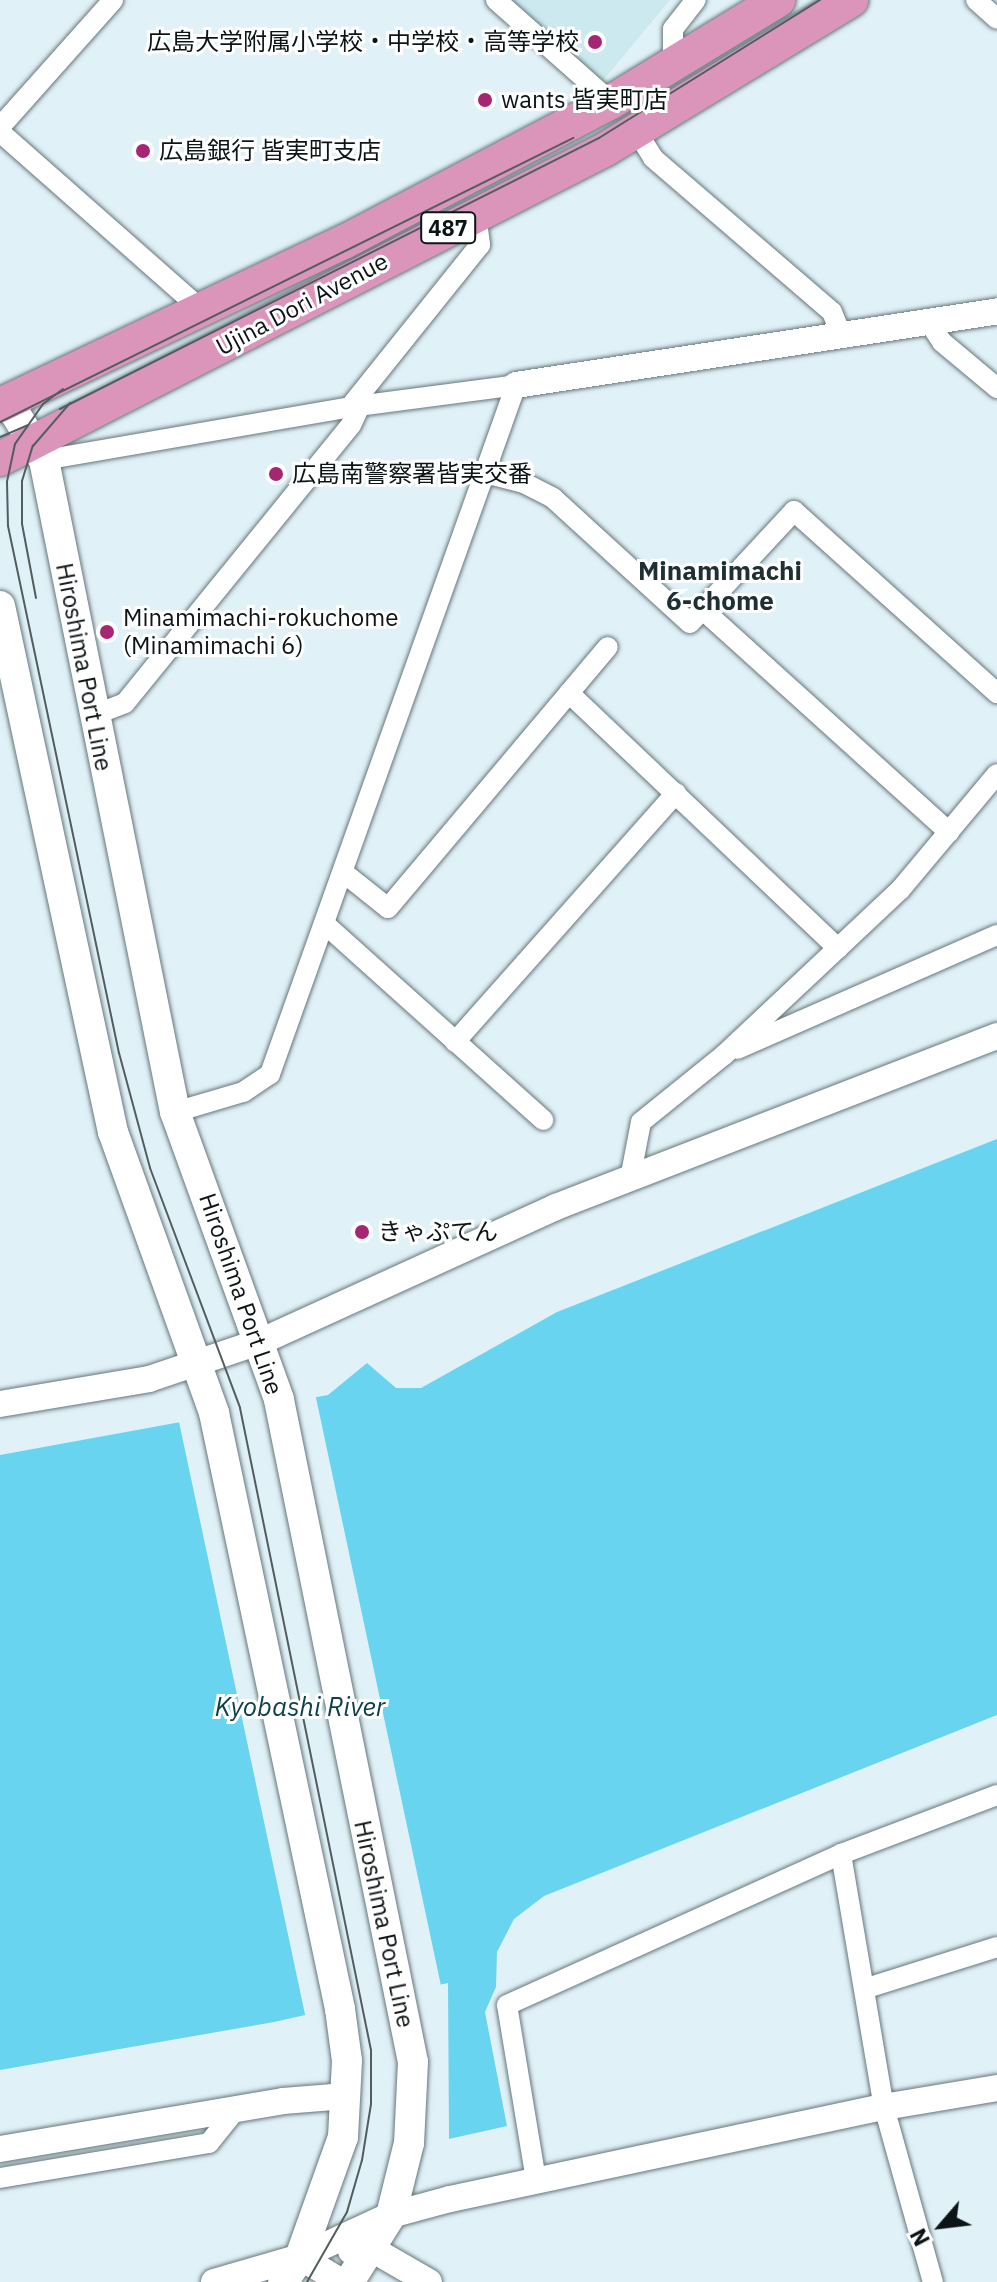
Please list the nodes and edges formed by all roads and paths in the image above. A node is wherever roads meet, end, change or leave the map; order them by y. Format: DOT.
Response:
graph roads {
  1 [pos="496,0"];
  2 [pos="696,0"];
  3 [pos="778,0"];
  4 [pos="851,0"];
  5 [pos="976,0"];
  6 [pos="104,3"];
  7 [pos="997,19"];
  8 [pos="673,67"];
  9 [pos="611,102"];
  10 [pos="0,130"];
  11 [pos="637,132"];
  12 [pos="476,214"];
  13 [pos="202,310"];
  14 [pos="997,311"];
  15 [pos="928,321"];
  16 [pos="841,334"];
  17 [pos="516,385"];
  18 [pos="997,388"];
  19 [pos="3,395"];
  20 [pos="355,406"];
  21 [pos="40,451"];
  22 [pos="0,459"];
  23 [pos="485,473"];
  24 [pos="0,606"];
  25 [pos="702,609"];
  26 [pos="608,647"];
  27 [pos="569,693"];
  28 [pos="997,693"];
  29 [pos="94,715"];
  30 [pos="997,774"];
  31 [pos="676,793"];
  32 [pos="949,832"];
  33 [pos="344,873"];
  34 [pos="326,925"];
  35 [pos="997,935"];
  36 [pos="838,948"];
  37 [pos="997,1036"];
  38 [pos="455,1042"];
  39 [pos="724,1055"];
  40 [pos="175,1112"];
  41 [pos="543,1120"];
  42 [pos="630,1179"];
  43 [pos="262,1341"];
  44 [pos="198,1362"];
  45 [pos="0,1404"];
  46 [pos="997,1795"];
  47 [pos="841,1854"];
  48 [pos="997,1947"];
  49 [pos="867,1988"];
  50 [pos="997,2088"];
  51 [pos="346,2096"];
  52 [pos="884,2107"];
  53 [pos="237,2108"];
  54 [pos="0,2149"];
  55 [pos="0,2178"];
  56 [pos="536,2180"];
  57 [pos="391,2215"];
  58 [pos="370,2248"];
  59 [pos="292,2270"];
  60 [pos="214,2282"];
  61 [pos="342,2282"];
  62 [pos="349,2282"];
  63 [pos="429,2282"];
  64 [pos="933,2282"];
  1 -- 9 [label="street"];
  2 -- 8 [label="street"];
  3 -- 8 [label="highway, Ujina Dori Avenue / 487"];
  4 -- 11 [label="highway, Ujina Dori Avenue / 487"];
  5 -- 7 [label="street"];
  6 -- 10 [label="street"];
  8 -- 9 [label="highway, Ujina Dori Avenue / 487"];
  9 -- 13 [label="highway, Ujina Dori Avenue / 487"];
  10 -- 13 [label="street"];
  11 -- 12 [label="highway, Ujina Dori Avenue / 487"];
  11 -- 16 [label="street"];
  12 -- 20 [label="street"];
  12 -- 21 [label="highway, Ujina Dori Avenue / 487"];
  13 -- 19 [label="highway, Ujina Dori Avenue / 487"];
  14 -- 15 [label="street"];
  15 -- 16 [label="street"];
  15 -- 18 [label="street"];
  16 -- 17 [label="street"];
  17 -- 20 [label="street"];
  17 -- 23 [label="street"];
  19 -- 21 [label="main road, Hiroshima Port Line"];
  20 -- 21 [label="street"];
  20 -- 29 [label="street"];
  21 -- 22 [label="highway, Ujina Dori Avenue / 487"];
  21 -- 29 [label="main road, Hiroshima Port Line"];
  23 -- 25 [label="street"];
  23 -- 33 [label="street"];
  24 -- 44 [label="main road"];
  25 -- 28 [label="street"];
  25 -- 32 [label="street"];
  26 -- 27 [label="street"];
  27 -- 31 [label="street"];
  27 -- 33 [label="street"];
  29 -- 40 [label="main road, Hiroshima Port Line"];
  30 -- 32 [label="street"];
  31 -- 36 [label="street"];
  31 -- 38 [label="street"];
  32 -- 36 [label="street"];
  33 -- 34 [label="street"];
  34 -- 38 [label="street"];
  34 -- 40 [label="street"];
  35 -- 39 [label="street"];
  36 -- 39 [label="street"];
  37 -- 42 [label="street"];
  38 -- 41 [label="street"];
  39 -- 42 [label="street"];
  40 -- 43 [label="main road, Hiroshima Port Line"];
  42 -- 43 [label="street"];
  43 -- 44 [label="street"];
  43 -- 57 [label="main road, Hiroshima Port Line"];
  44 -- 45 [label="street"];
  44 -- 51 [label="main road"];
  46 -- 47 [label="street"];
  47 -- 49 [label="street"];
  47 -- 56 [label="street"];
  48 -- 49 [label="street"];
  49 -- 52 [label="street"];
  50 -- 52 [label="street"];
  51 -- 53 [label="street"];
  51 -- 59 [label="main road"];
  52 -- 56 [label="street"];
  52 -- 64 [label="street"];
  53 -- 54 [label="street"];
  53 -- 55 [label="street"];
  56 -- 57 [label="street"];
  57 -- 58 [label="main road, Hiroshima Port Line"];
  57 -- 59 [label="street"];
  58 -- 59 [label="street"];
  58 -- 62 [label="main road, Hiroshima Port Line"];
  58 -- 63 [label="street"];
  59 -- 60 [label="street"];
  59 -- 61 [label="street"];
}
